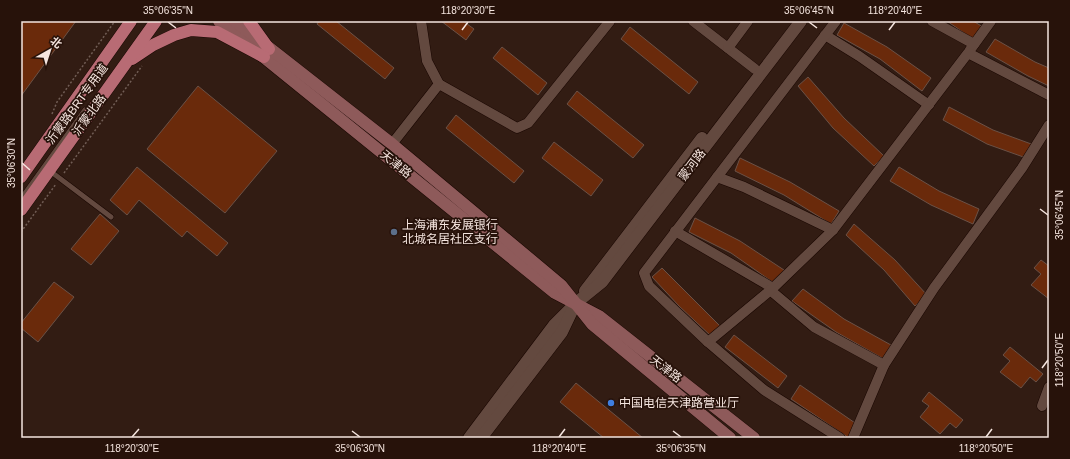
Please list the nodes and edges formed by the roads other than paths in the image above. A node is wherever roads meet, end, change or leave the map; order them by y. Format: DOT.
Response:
graph roads {
  1 [pos="131,21"];
  2 [pos="149,21"];
  3 [pos="156,21"];
  4 [pos="219,21"];
  5 [pos="235,21"];
  6 [pos="249,21"];
  7 [pos="421,21"];
  8 [pos="610,21"];
  9 [pos="693,21"];
  10 [pos="748,21"];
  11 [pos="792,21"];
  12 [pos="801,21"];
  13 [pos="836,21"];
  14 [pos="932,21"];
  15 [pos="991,21"];
  16 [pos="125,26"];
  17 [pos="825,35"];
  18 [pos="974,44"];
  19 [pos="728,48"];
  20 [pos="267,53"];
  21 [pos="968,53"];
  22 [pos="126,63"];
  23 [pos="755,68"];
  24 [pos="439,84"];
  25 [pos="1049,95"];
  26 [pos="929,105"];
  27 [pos="1049,125"];
  28 [pos="392,144"];
  29 [pos="49,171"];
  30 [pos="21,177"];
  31 [pos="717,177"];
  32 [pos="21,199"];
  33 [pos="21,210"];
  34 [pos="111,217"];
  35 [pos="833,230"];
  36 [pos="676,231"];
  37 [pos="772,289"];
  38 [pos="576,303"];
  39 [pos="708,342"];
  40 [pos="884,365"];
  41 [pos="1049,387"];
  42 [pos="1042,406"];
  43 [pos="469,438"];
  44 [pos="481,438"];
  45 [pos="730,438"];
  46 [pos="754,438"];
  47 [pos="840,438"];
  48 [pos="853,438"];
  1 -- 16 [label="main road, 沂蒙北路"];
  2 -- 32 [label="lane, 沂蒙路BRT专用道"];
  3 -- 22 [label="main road, 沂蒙北路"];
  4 -- 20 [label="main road, 天津路"];
  5 -- 20 [label="main road, 天津路"];
  6 -- 20 [label="main road"];
  7 -- 24 [label="street"];
  8 -- 24 [label="street"];
  9 -- 19 [label="street"];
  10 -- 19 [label="street"];
  11 -- 23 [label="street, 蒙河路"];
  12 -- 38 [label="street, 蒙河路"];
  13 -- 17 [label="street"];
  14 -- 18 [label="street"];
  15 -- 18 [label="street"];
  16 -- 30 [label="main road, 沂蒙北路"];
  17 -- 26 [label="street"];
  17 -- 31 [label="street"];
  18 -- 21 [label="street"];
  19 -- 23 [label="street"];
  20 -- 22 [label="main road"];
  20 -- 28 [label="main road, 天津路"];
  20 -- 38 [label="main road, 天津路"];
  21 -- 25 [label="street"];
  21 -- 26 [label="street"];
  22 -- 29 [label="main road, 沂蒙北路"];
  23 -- 38 [label="street, 蒙河路"];
  24 -- 28 [label="street"];
  26 -- 35 [label="street"];
  27 -- 40 [label="street"];
  28 -- 38 [label="main road, 天津路"];
  29 -- 33 [label="main road, 沂蒙北路"];
  29 -- 34 [label="lane"];
  31 -- 35 [label="street"];
  31 -- 36 [label="street"];
  35 -- 37 [label="street"];
  36 -- 37 [label="street"];
  36 -- 39 [label="street"];
  37 -- 39 [label="street"];
  37 -- 40 [label="street"];
  38 -- 43 [label="street, 蒙河路"];
  38 -- 44 [label="street, 蒙河路"];
  38 -- 45 [label="main road, 天津路"];
  38 -- 46 [label="main road, 天津路"];
  39 -- 47 [label="street"];
  40 -- 48 [label="street"];
  41 -- 42 [label="street"];
}
